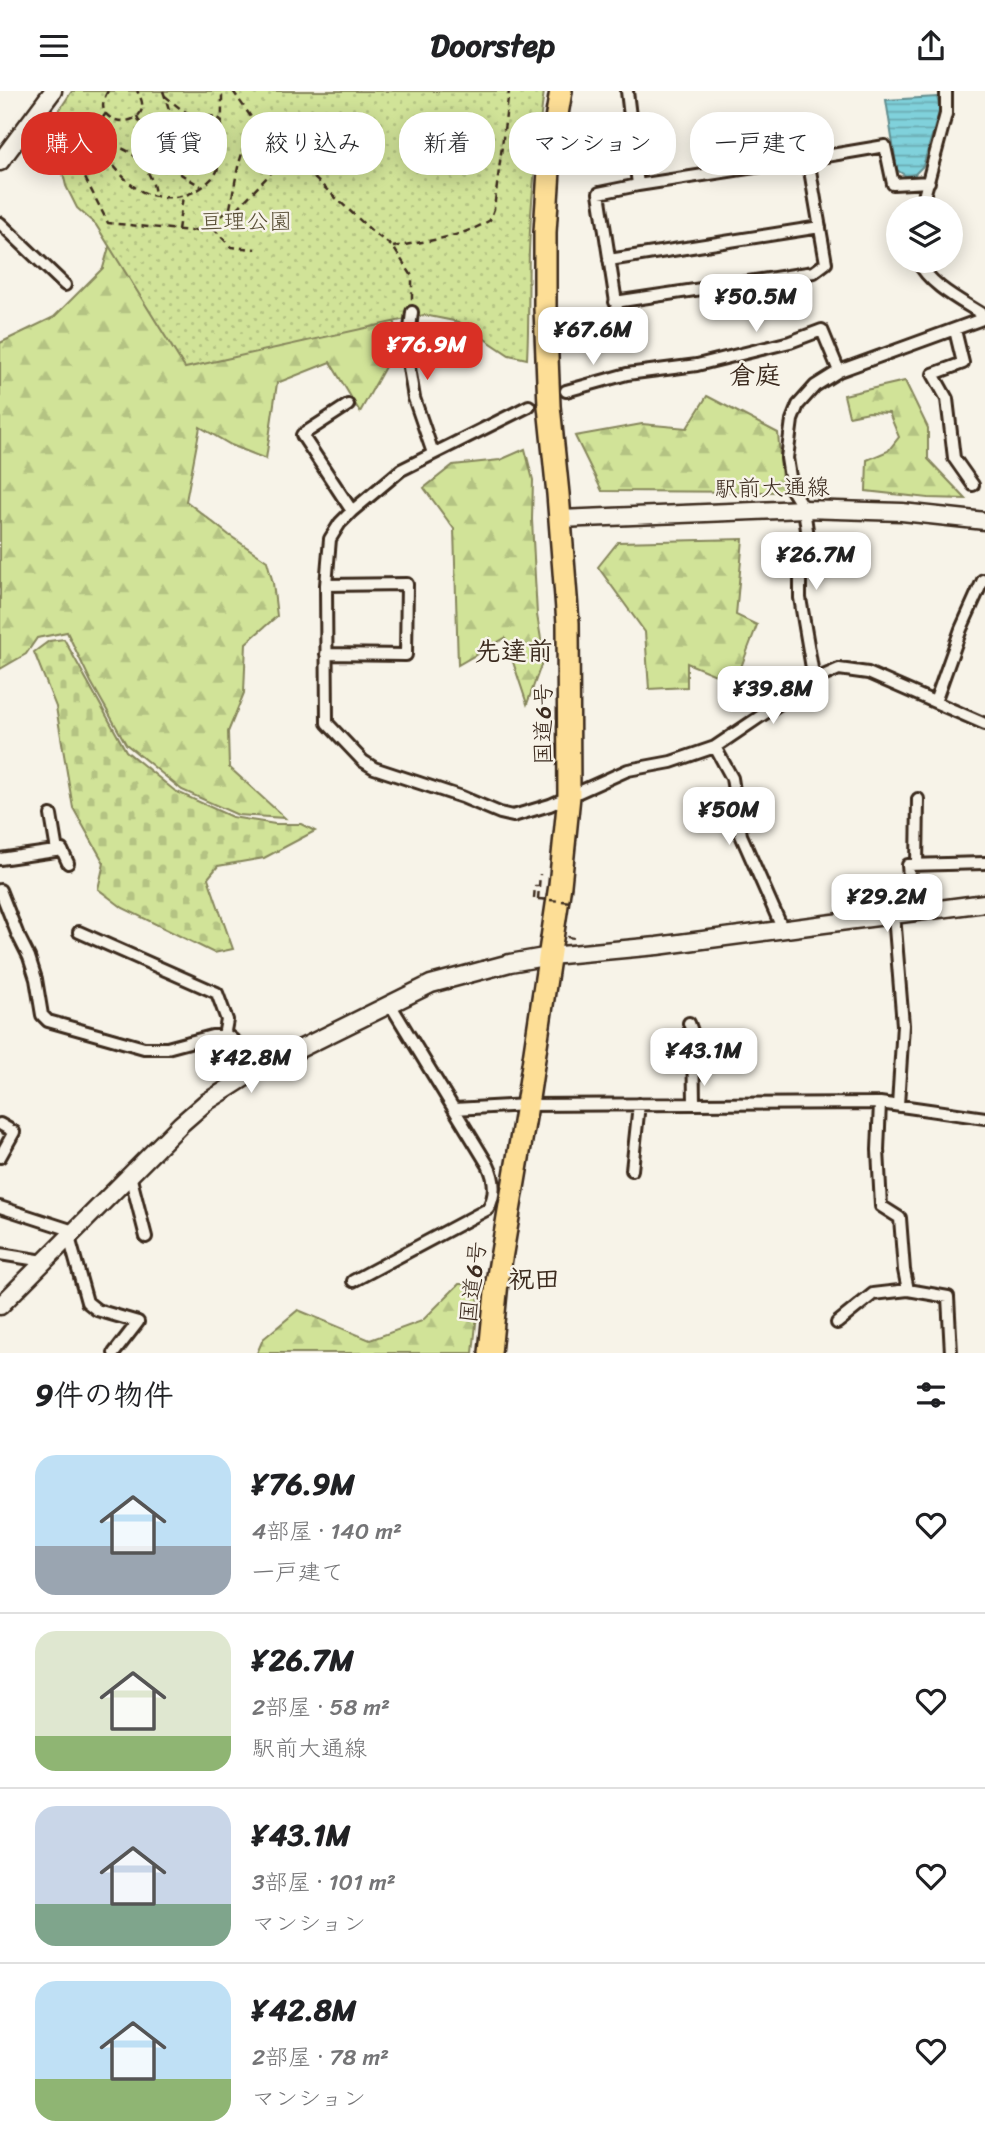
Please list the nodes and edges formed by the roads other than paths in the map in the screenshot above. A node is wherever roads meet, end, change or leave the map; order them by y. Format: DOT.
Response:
graph roads {
  1 [pos="561,91"];
  2 [pos="627,91"];
  3 [pos="946,91"];
  4 [pos="49,93"];
  5 [pos="834,155"];
  6 [pos="0,162"];
  7 [pos="703,175"];
  8 [pos="811,175"];
  9 [pos="929,182"];
  10 [pos="638,185"];
  11 [pos="925,196"];
  12 [pos="0,223"];
  13 [pos="820,227"];
  14 [pos="609,260"];
  15 [pos="923,273"];
  16 [pos="65,285"];
  17 [pos="615,302"];
  18 [pos="412,313"];
  19 [pos="985,317"];
  20 [pos="955,330"];
  21 [pos="611,344"];
  22 [pos="839,371"];
  23 [pos="566,391"];
  24 [pos="348,405"];
  25 [pos="529,406"];
  26 [pos="433,453"];
  27 [pos="972,485"];
  28 [pos="804,509"];
  29 [pos="352,511"];
  30 [pos="560,519"];
  31 [pos="985,521"];
  32 [pos="983,579"];
  33 [pos="326,585"];
  34 [pos="326,654"];
  35 [pos="814,680"];
  36 [pos="935,702"];
  37 [pos="985,724"];
  38 [pos="715,747"];
  39 [pos="569,796"];
  40 [pos="918,799"];
  41 [pos="51,815"];
  42 [pos="57,851"];
  43 [pos="0,859"];
  44 [pos="68,863"];
  45 [pos="985,863"];
  46 [pos="917,865"];
  47 [pos="0,890"];
  48 [pos="985,902"];
  49 [pos="912,912"];
  50 [pos="894,915"];
  51 [pos="783,930"];
  52 [pos="79,932"];
  53 [pos="550,956"];
  54 [pos="390,1004"];
  55 [pos="689,1023"];
  56 [pos="224,1036"];
  57 [pos="257,1070"];
  58 [pos="880,1103"];
  59 [pos="639,1104"];
  60 [pos="694,1104"];
  61 [pos="527,1105"];
  62 [pos="898,1105"];
  63 [pos="454,1109"];
  64 [pos="985,1118"];
  65 [pos="0,1125"];
  66 [pos="0,1157"];
  67 [pos="632,1170"];
  68 [pos="130,1175"];
  69 [pos="0,1207"];
  70 [pos="72,1234"];
  71 [pos="146,1237"];
  72 [pos="0,1254"];
  73 [pos="44,1261"];
  74 [pos="353,1281"];
  75 [pos="908,1290"];
  76 [pos="0,1306"];
  77 [pos="837,1323"];
  78 [pos="114,1353"];
  79 [pos="490,1353"];
  80 [pos="951,1353"];
  1 -- 30 [label="highway, 国道6号"];
  2 -- 10 [label="street"];
  3 -- 9 [label="street"];
  4 -- 6 [label="street"];
  5 -- 9 [label="street"];
  7 -- 10 [label="street"];
  8 -- 13 [label="street"];
  9 -- 11 [label="street"];
  10 -- 14 [label="street"];
  12 -- 16 [label="street"];
  13 -- 14 [label="street"];
  13 -- 17 [label="street"];
  14 -- 17 [label="street"];
  15 -- 19 [label="street"];
  17 -- 21 [label="street"];
  18 -- 26 [label="street"];
  19 -- 20 [label="street"];
  20 -- 22 [label="street"];
  20 -- 27 [label="street"];
  22 -- 23 [label="street"];
  22 -- 28 [label="street"];
  24 -- 29 [label="street"];
  25 -- 26 [label="street"];
  26 -- 29 [label="street"];
  28 -- 30 [label="street, 駅前大通線"];
  28 -- 31 [label="street, 駅前大通線"];
  28 -- 35 [label="street"];
  29 -- 33 [label="street"];
  30 -- 39 [label="highway, 国道6号"];
  32 -- 36 [label="street"];
  33 -- 34 [label="street"];
  33 -- 34 [label="street"];
  34 -- 39 [label="street"];
  35 -- 36 [label="street"];
  35 -- 38 [label="street"];
  36 -- 37 [label="street"];
  38 -- 39 [label="street"];
  38 -- 51 [label="street"];
  39 -- 53 [label="highway, 国道6号"];
  40 -- 46 [label="street"];
  41 -- 42 [label="street"];
  42 -- 43 [label="street"];
  42 -- 44 [label="street"];
  45 -- 46 [label="street"];
  46 -- 49 [label="street"];
  47 -- 56 [label="street"];
  48 -- 49 [label="street"];
  49 -- 50 [label="street"];
  50 -- 51 [label="street"];
  50 -- 62 [label="street"];
  51 -- 53 [label="street"];
  52 -- 56 [label="street"];
  53 -- 54 [label="street"];
  53 -- 61 [label="highway, 国道6号"];
  54 -- 57 [label="street"];
  54 -- 63 [label="street"];
  55 -- 60 [label="street"];
  56 -- 57 [label="street"];
  57 -- 68 [label="street"];
  58 -- 60 [label="street"];
  58 -- 62 [label="street"];
  58 -- 75 [label="street"];
  59 -- 60 [label="street"];
  59 -- 61 [label="street"];
  59 -- 67 [label="street"];
  61 -- 63 [label="street"];
  61 -- 79 [label="highway, 国道6号"];
  62 -- 64 [label="street"];
  63 -- 74 [label="street"];
  65 -- 66 [label="street"];
  68 -- 70 [label="street"];
  68 -- 71 [label="street"];
  69 -- 70 [label="street"];
  70 -- 73 [label="street"];
  70 -- 78 [label="street"];
  72 -- 73 [label="street"];
  73 -- 76 [label="street"];
  75 -- 77 [label="street"];
  75 -- 80 [label="street"];
}
